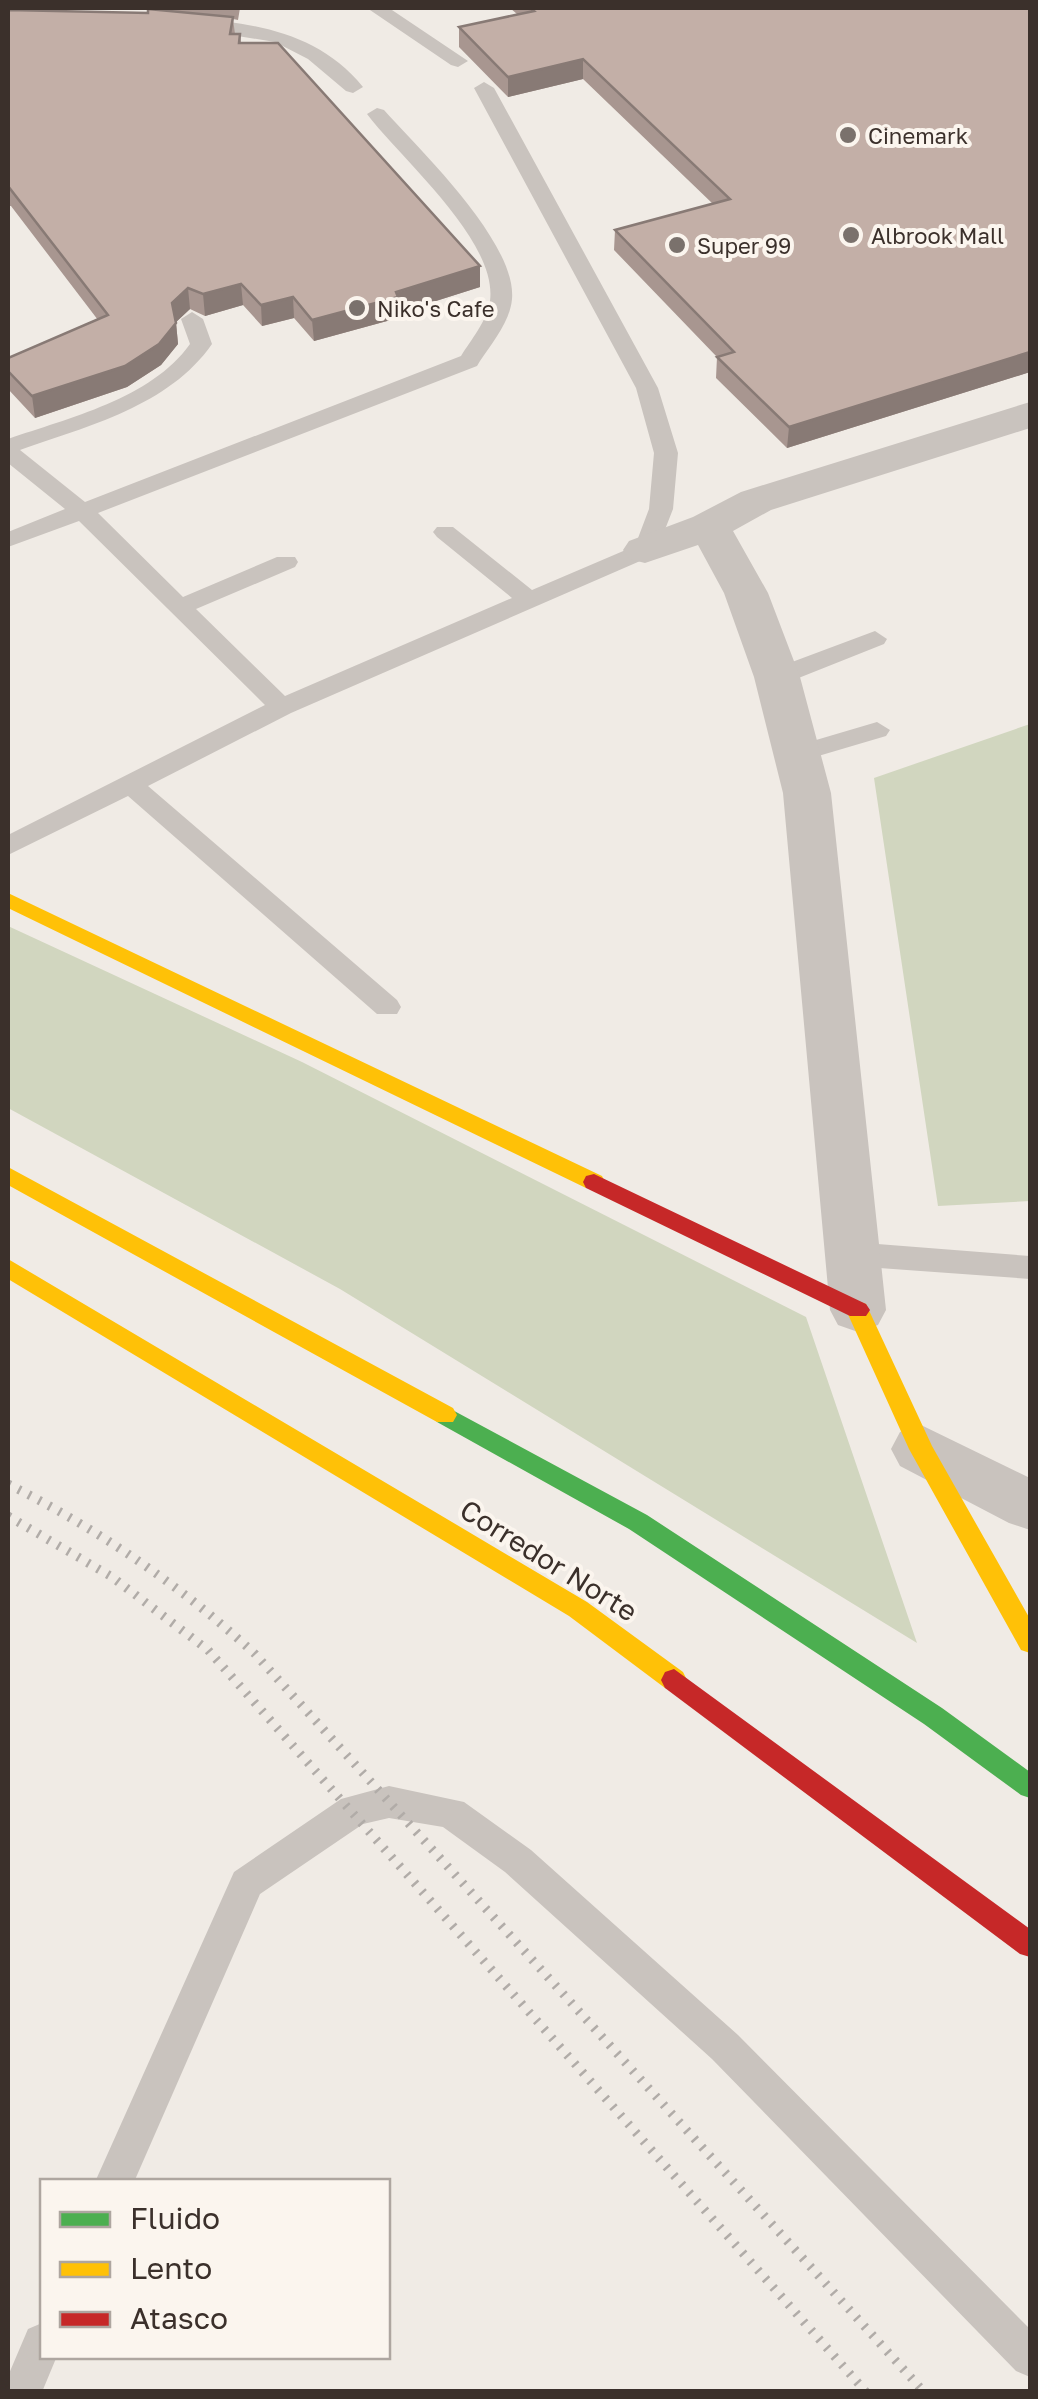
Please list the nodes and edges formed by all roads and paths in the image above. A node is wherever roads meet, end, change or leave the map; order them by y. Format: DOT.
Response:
graph roads {
  1 [pos="377,8"];
  2 [pos="167,21"];
  3 [pos="458,62"];
  4 [pos="352,88"];
  5 [pos="484,88"];
  6 [pos="377,114"];
  7 [pos="192,319"];
  8 [pos="1030,415"];
  9 [pos="8,450"];
  10 [pos="82,511"];
  11 [pos="709,526"];
  12 [pos="445,532"];
  13 [pos="8,540"];
  14 [pos="644,550"];
  15 [pos="286,562"];
  16 [pos="530,600"];
  17 [pos="180,607"];
  18 [pos="876,639"];
  19 [pos="777,677"];
  20 [pos="282,706"];
  21 [pos="877,730"];
  22 [pos="798,754"];
  23 [pos="130,784"];
  24 [pos="8,846"];
  25 [pos="8,900"];
  26 [pos="388,1007"];
  27 [pos="8,1175"];
  28 [pos="852,1254"];
  29 [pos="8,1268"];
  30 [pos="1030,1268"];
  31 [pos="858,1310"];
  32 [pos="921,1448"];
  33 [pos="1030,1506"];
  34 [pos="1030,1642"];
  35 [pos="1030,1787"];
  36 [pos="1030,1945"];
  37 [pos="115,2179"];
  38 [pos="40,2348"];
  39 [pos="1030,2356"];
  40 [pos="21,2392"];
  1 -- 3 [label="lane"];
  2 -- 4 [label="lane"];
  5 -- 14 [label="lane"];
  6 -- 10 [label="lane"];
  7 -- 9 [label="lane"];
  8 -- 11 [label="street"];
  9 -- 10 [label="lane"];
  10 -- 13 [label="lane"];
  10 -- 17 [label="lane"];
  11 -- 14 [label="street"];
  11 -- 19 [label="street"];
  12 -- 16 [label="lane"];
  14 -- 16 [label="lane"];
  15 -- 17 [label="lane"];
  16 -- 20 [label="lane"];
  17 -- 20 [label="lane"];
  18 -- 19 [label="lane"];
  19 -- 22 [label="street"];
  20 -- 23 [label="lane"];
  21 -- 22 [label="lane"];
  22 -- 28 [label="street"];
  23 -- 24 [label="lane"];
  23 -- 26 [label="lane"];
  25 -- 31 [label="main road"];
  27 -- 35 [label="main road"];
  28 -- 30 [label="lane"];
  28 -- 31 [label="street"];
  29 -- 36 [label="main road, Corredor Norte"];
  31 -- 32 [label="main road"];
  32 -- 33 [label="street"];
  32 -- 34 [label="main road"];
  37 -- 39 [label="lane"];
  38 -- 40 [label="lane"];
}
